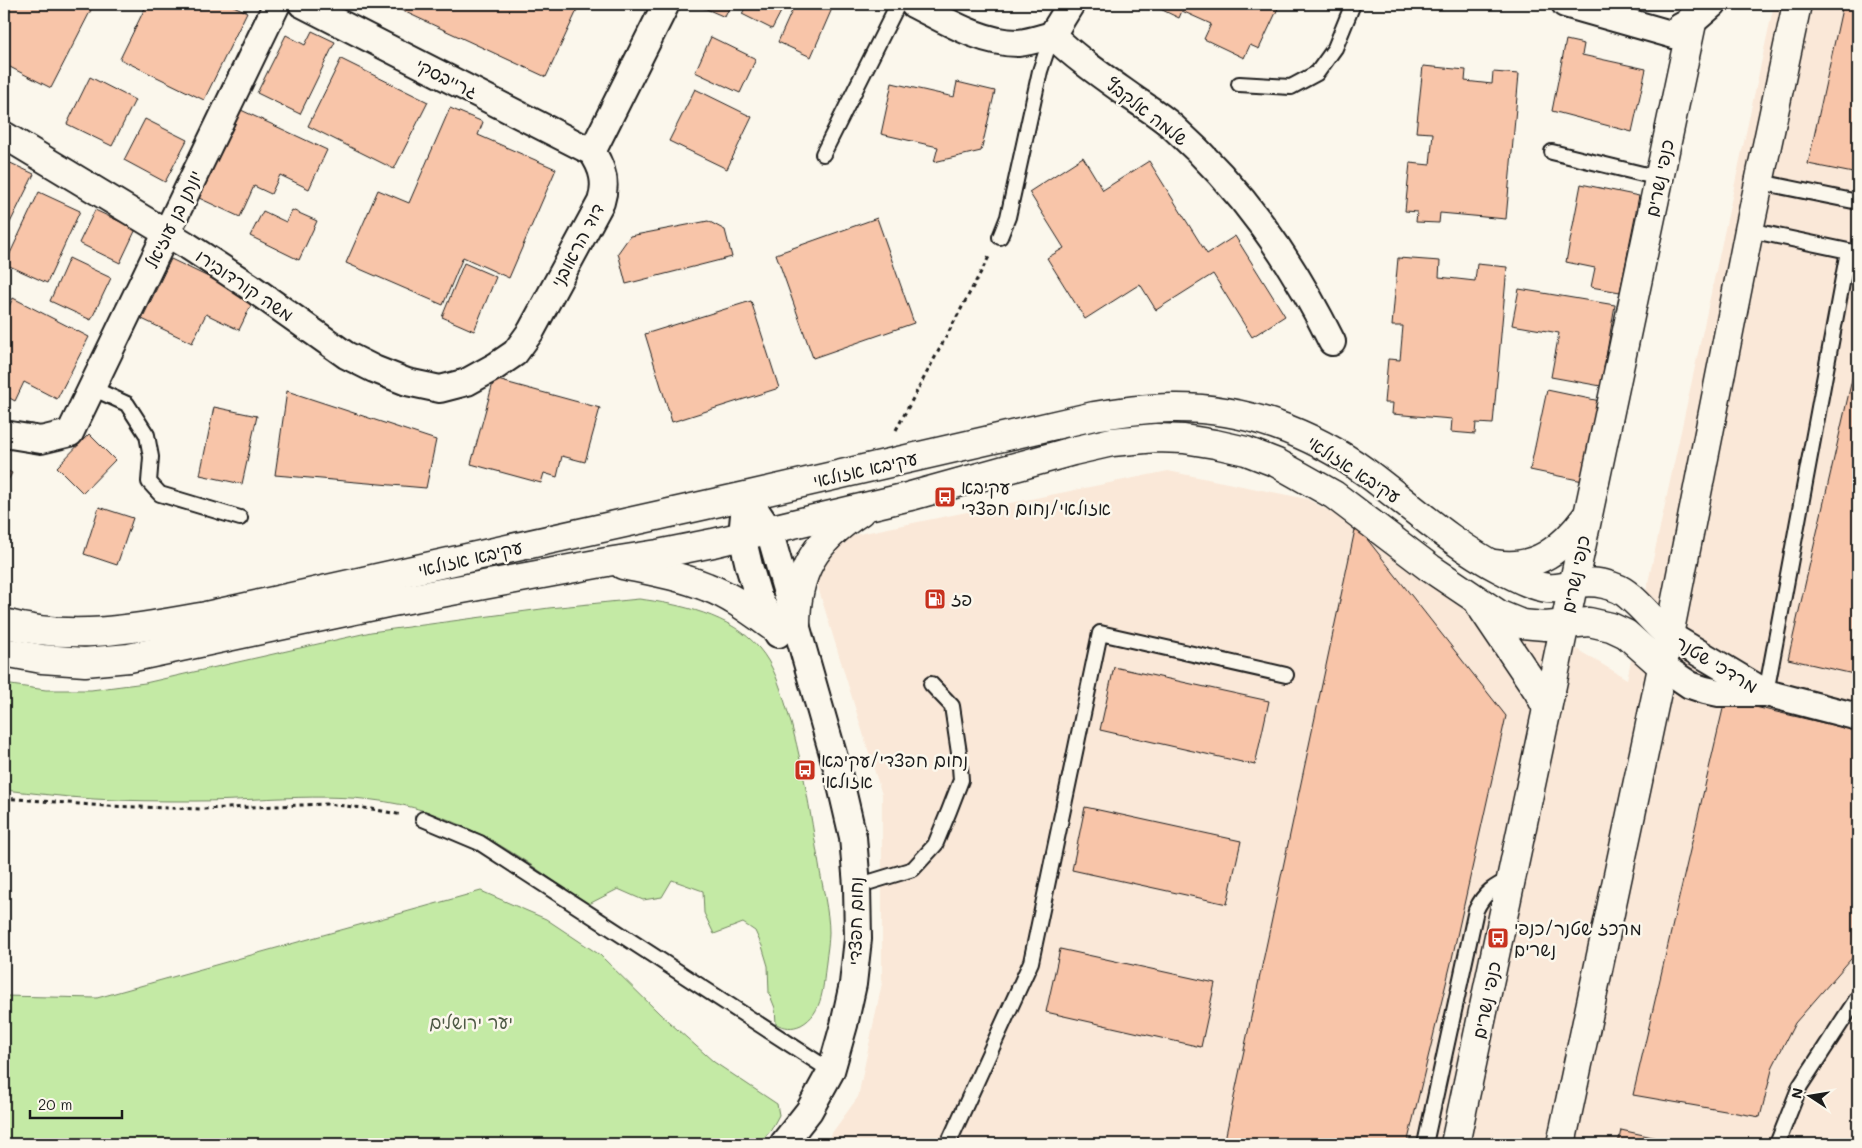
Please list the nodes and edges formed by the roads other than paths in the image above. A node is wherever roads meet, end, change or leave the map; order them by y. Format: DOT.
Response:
graph roads {
  1 [pos="277,4"];
  2 [pos="302,4"];
  3 [pos="666,4"];
  4 [pos="898,4"];
  5 [pos="913,4"];
  6 [pos="1070,4"];
  7 [pos="1353,4"];
  8 [pos="1565,4"];
  9 [pos="1713,4"];
  10 [pos="1791,9"];
  11 [pos="1692,21"];
  12 [pos="1052,35"];
  13 [pos="1239,84"];
  14 [pos="4,135"];
  15 [pos="592,152"];
  16 [pos="1552,152"];
  17 [pos="823,154"];
  18 [pos="1659,178"];
  19 [pos="1760,182"];
  20 [pos="1858,202"];
  21 [pos="1750,230"];
  22 [pos="167,232"];
  23 [pos="1000,237"];
  24 [pos="1853,252"];
  25 [pos="1332,342"];
  26 [pos="496,366"];
  27 [pos="92,388"];
  28 [pos="4,434"];
  29 [pos="746,496"];
  30 [pos="870,506"];
  31 [pos="1587,516"];
  32 [pos="240,518"];
  33 [pos="769,530"];
  34 [pos="742,536"];
  35 [pos="607,562"];
  36 [pos="1489,563"];
  37 [pos="1573,585"];
  38 [pos="1477,601"];
  39 [pos="4,623"];
  40 [pos="1564,624"];
  41 [pos="785,626"];
  42 [pos="1669,635"];
  43 [pos="4,652"];
  44 [pos="1662,666"];
  45 [pos="1286,675"];
  46 [pos="931,684"];
  47 [pos="1766,693"];
  48 [pos="1547,708"];
  49 [pos="1858,717"];
  50 [pos="423,819"];
  51 [pos="1512,879"];
  52 [pos="857,886"];
  53 [pos="1858,997"];
  54 [pos="830,1070"];
  55 [pos="783,1144"];
  56 [pos="948,1144"];
  57 [pos="1425,1144"];
  58 [pos="1455,1144"];
  59 [pos="1561,1144"];
  60 [pos="1777,1144"];
  1 -- 22 [label="street, יונתן בן עוזיאל"];
  2 -- 15 [label="street, גרייבסקי"];
  3 -- 15 [label="street"];
  4 -- 17 [label="lane"];
  5 -- 12 [label="street"];
  6 -- 12 [label="street"];
  7 -- 13 [label="lane"];
  8 -- 11 [label="street"];
  9 -- 11 [label="street"];
  10 -- 19 [label="street"];
  11 -- 18 [label="street, כנפי נשרים"];
  12 -- 23 [label="lane"];
  12 -- 25 [label="street, שלמה אלקבץ"];
  14 -- 22 [label="street, משה קורדובירו"];
  15 -- 26 [label="street, דוד הראובני"];
  16 -- 18 [label="lane"];
  18 -- 31 [label="street, כנפי נשרים"];
  19 -- 20 [label="lane"];
  19 -- 21 [label="street"];
  21 -- 24 [label="lane"];
  21 -- 42 [label="street"];
  22 -- 26 [label="street, משה קורדובירו"];
  22 -- 27 [label="street, יונתן בן עוזיאל"];
  24 -- 47 [label="lane"];
  27 -- 28 [label="street, יונתן בן עוזיאל"];
  27 -- 32 [label="lane"];
  29 -- 33 [label="street, נחום חפצדי"];
  29 -- 34 [label="street, נחום חפצדי"];
  29 -- 36 [label="street, עקיבא אזולאי"];
  29 -- 39 [label="street, עקיבא אזולאי"];
  30 -- 33 [label="street, עקיבא אזולאי"];
  30 -- 38 [label="street, עקיבא אזולאי"];
  30 -- 41 [label="street"];
  31 -- 36 [label="street"];
  31 -- 37 [label="street, כנפי נשרים"];
  33 -- 34 [label="street, עקיבא אזולאי"];
  33 -- 41 [label="street, נחום חפצדי"];
  34 -- 35 [label="street, עקיבא אזולאי"];
  34 -- 41 [label="street, נחום חפצדי"];
  35 -- 41 [label="street"];
  35 -- 43 [label="street, עקיבא אזולאי"];
  36 -- 37 [label="street, עקיבא אזולאי"];
  37 -- 40 [label="street, כנפי נשרים"];
  37 -- 42 [label="street, עקיבא אזולאי"];
  38 -- 40 [label="street, עקיבא אזולאי"];
  38 -- 48 [label="street"];
  40 -- 44 [label="street, עקיבא אזולאי"];
  40 -- 48 [label="street, כנפי נשרים"];
  41 -- 52 [label="street, נחום חפצדי"];
  42 -- 44 [label="street"];
  42 -- 47 [label="street, מרדכי שטנר"];
  44 -- 47 [label="street, מרדכי שטנר"];
  44 -- 59 [label="street"];
  45 -- 56 [label="lane"];
  46 -- 52 [label="lane"];
  47 -- 49 [label="street, מרדכי שטנר"];
  48 -- 51 [label="street, כנפי נשרים"];
  50 -- 54 [label="lane"];
  51 -- 57 [label="lane"];
  51 -- 58 [label="street, כנפי נשרים"];
  52 -- 54 [label="street, נחום חפצדי"];
  53 -- 60 [label="lane"];
  54 -- 55 [label="street, נחום חפצדי"];
}
